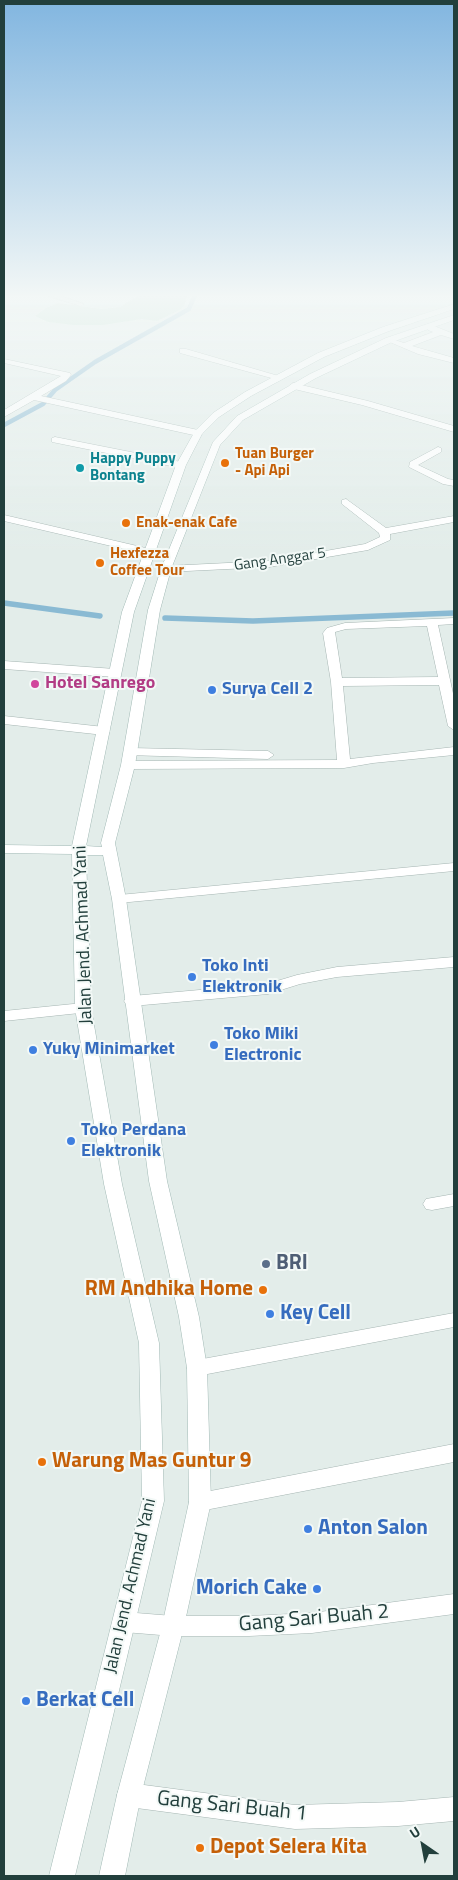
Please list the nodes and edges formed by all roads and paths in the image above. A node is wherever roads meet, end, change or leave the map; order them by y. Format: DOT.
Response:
graph roads {
  1 [pos="59,383"];
  2 [pos="269,383"];
  3 [pos="285,383"];
  4 [pos="300,383"];
  5 [pos="293,386"];
  6 [pos="39,398"];
  7 [pos="4,414"];
  8 [pos="454,429"];
  9 [pos="198,433"];
  10 [pos="56,440"];
  11 [pos="438,450"];
  12 [pos="180,465"];
  13 [pos="454,483"];
  14 [pos="346,502"];
  15 [pos="4,518"];
  16 [pos="454,519"];
  17 [pos="384,532"];
  18 [pos="150,552"];
  19 [pos="166,568"];
  20 [pos="139,621"];
  21 [pos="454,622"];
  22 [pos="432,623"];
  23 [pos="4,665"];
  24 [pos="116,674"];
  25 [pos="444,681"];
  26 [pos="337,682"];
  27 [pos="4,720"];
  28 [pos="454,726"];
  29 [pos="104,730"];
  30 [pos="454,751"];
  31 [pos="129,759"];
  32 [pos="344,760"];
  33 [pos="4,840"];
  34 [pos="79,847"];
  35 [pos="109,847"];
  36 [pos="4,849"];
  37 [pos="454,867"];
  38 [pos="119,899"];
  39 [pos="454,962"];
  40 [pos="132,1001"];
  41 [pos="83,1008"];
  42 [pos="4,1016"];
  43 [pos="454,1200"];
  44 [pos="432,1204"];
  45 [pos="454,1320"];
  46 [pos="197,1368"];
  47 [pos="454,1453"];
  48 [pos="200,1502"];
  49 [pos="454,1604"];
  50 [pos="124,1622"];
  51 [pos="173,1626"];
  52 [pos="129,1795"];
  53 [pos="454,1809"];
  54 [pos="62,1876"];
  55 [pos="112,1876"];
  1 -- 6 [label="street"];
  2 -- 9 [label="street, Jalan Jend. Achmad Yani"];
  3 -- 5 [label="street"];
  4 -- 5 [label="street, Jalan Jend. Achmad Yani"];
  5 -- 8 [label="street"];
  5 -- 19 [label="street, Jalan Jend. Achmad Yani"];
  6 -- 7 [label="street"];
  6 -- 9 [label="street"];
  9 -- 12 [label="street, Jalan Jend. Achmad Yani"];
  10 -- 12 [label="street"];
  11 -- 13 [label="street"];
  12 -- 18 [label="street, Jalan Jend. Achmad Yani"];
  14 -- 17 [label="street"];
  15 -- 18 [label="street"];
  16 -- 17 [label="street"];
  17 -- 19 [label="street, Gang Anggar 5"];
  18 -- 20 [label="street, Jalan Jend. Achmad Yani"];
  19 -- 20 [label="street, Jalan Jend. Achmad Yani"];
  20 -- 24 [label="street, Jalan Jend. Achmad Yani"];
  20 -- 31 [label="street, Jalan Jend. Achmad Yani"];
  21 -- 22 [label="street"];
  22 -- 25 [label="street"];
  22 -- 26 [label="street"];
  23 -- 24 [label="street"];
  24 -- 29 [label="street, Jalan Jend. Achmad Yani"];
  25 -- 26 [label="street"];
  25 -- 28 [label="street"];
  26 -- 32 [label="street"];
  27 -- 29 [label="street"];
  29 -- 34 [label="street, Jalan Jend. Achmad Yani"];
  30 -- 32 [label="street"];
  31 -- 32 [label="street"];
  31 -- 35 [label="street, Jalan Jend. Achmad Yani"];
  33 -- 34 [label="street"];
  34 -- 35 [label="street"];
  34 -- 36 [label="street"];
  34 -- 41 [label="street, Jalan Jend. Achmad Yani"];
  35 -- 38 [label="street, Jalan Jend. Achmad Yani"];
  37 -- 38 [label="street"];
  38 -- 40 [label="street, Jalan Jend. Achmad Yani"];
  39 -- 40 [label="street"];
  40 -- 46 [label="street, Jalan Jend. Achmad Yani"];
  41 -- 42 [label="street"];
  41 -- 50 [label="street, Jalan Jend. Achmad Yani"];
  43 -- 44 [label="street"];
  45 -- 46 [label="street"];
  46 -- 48 [label="street, Jalan Jend. Achmad Yani"];
  47 -- 48 [label="street"];
  48 -- 51 [label="street, Jalan Jend. Achmad Yani"];
  49 -- 51 [label="street, Gang Sari Buah 2"];
  50 -- 51 [label="street, Gang Sari Buah 2"];
  50 -- 54 [label="street, Jalan Jend. Achmad Yani"];
  51 -- 52 [label="street, Jalan Jend. Achmad Yani"];
  52 -- 53 [label="street, Gang Sari Buah 1"];
  52 -- 55 [label="street, Jalan Jend. Achmad Yani"];
}
